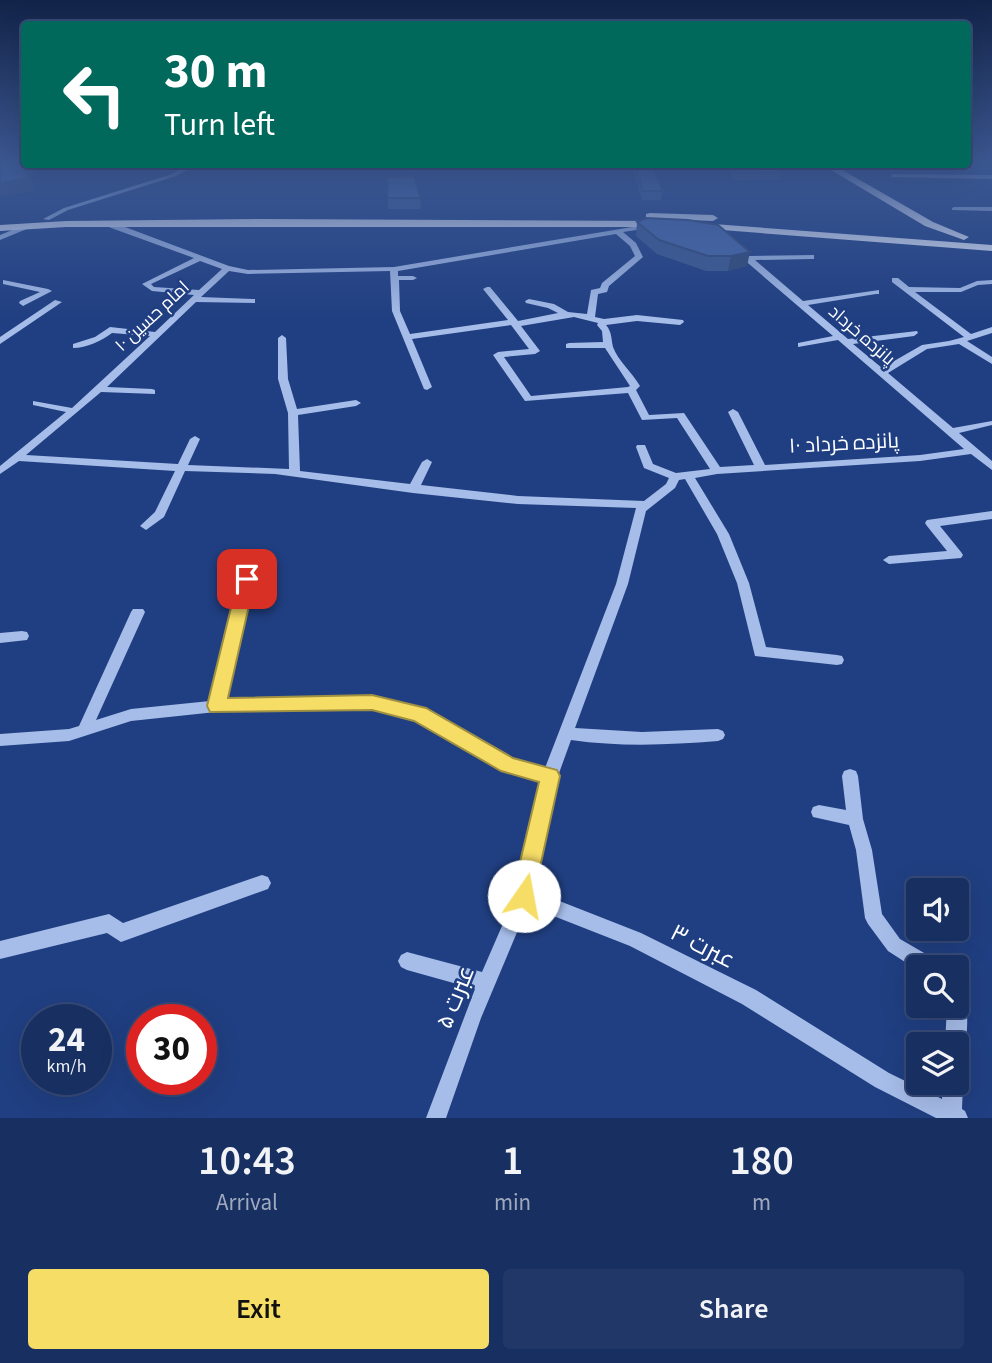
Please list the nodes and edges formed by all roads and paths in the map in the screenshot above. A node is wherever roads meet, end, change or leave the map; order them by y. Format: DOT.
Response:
graph roads {
  1 [pos="56,214"];
  2 [pos="912,214"];
  3 [pos="47,219"];
  4 [pos="289,219"];
  5 [pos="0,222"];
  6 [pos="106,223"];
  7 [pos="656,224"];
  8 [pos="30,226"];
  9 [pos="711,227"];
  10 [pos="0,228"];
  11 [pos="619,233"];
  12 [pos="964,237"];
  13 [pos="0,238"];
  14 [pos="992,240"];
  15 [pos="992,248"];
  16 [pos="811,257"];
  17 [pos="200,258"];
  18 [pos="748,258"];
  19 [pos="227,268"];
  20 [pos="394,274"];
  21 [pos="413,278"];
  22 [pos="895,280"];
  23 [pos="992,282"];
  24 [pos="2,283"];
  25 [pos="487,289"];
  26 [pos="906,289"];
  27 [pos="876,292"];
  28 [pos="197,296"];
  29 [pos="252,301"];
  30 [pos="529,301"];
  31 [pos="58,302"];
  32 [pos="23,303"];
  33 [pos="801,304"];
  34 [pos="565,314"];
  35 [pos="591,318"];
  36 [pos="604,322"];
  37 [pos="680,322"];
  38 [pos="515,323"];
  39 [pos="992,330"];
  40 [pos="914,333"];
  41 [pos="154,334"];
  42 [pos="407,337"];
  43 [pos="282,338"];
  44 [pos="971,338"];
  45 [pos="843,340"];
  46 [pos="0,341"];
  47 [pos="961,341"];
  48 [pos="606,345"];
  49 [pos="801,345"];
  50 [pos="76,346"];
  51 [pos="569,346"];
  52 [pos="992,361"];
  53 [pos="881,373"];
  54 [pos="427,387"];
  55 [pos="98,389"];
  56 [pos="631,390"];
  57 [pos="152,392"];
  58 [pos="356,403"];
  59 [pos="36,404"];
  60 [pos="74,411"];
  61 [pos="733,412"];
  62 [pos="293,413"];
  63 [pos="989,423"];
  64 [pos="950,432"];
  65 [pos="195,439"];
  66 [pos="641,447"];
  67 [pos="973,451"];
  68 [pos="16,458"];
  69 [pos="427,461"];
  70 [pos="183,466"];
  71 [pos="760,467"];
  72 [pos="992,467"];
  73 [pos="0,471"];
  74 [pos="717,471"];
  75 [pos="295,473"];
  76 [pos="681,476"];
  77 [pos="413,489"];
  78 [pos="646,505"];
  79 [pos="992,514"];
  80 [pos="146,526"];
  81 [pos="253,554"];
  82 [pos="889,560"];
  83 [pos="138,612"];
  84 [pos="22,636"];
  85 [pos="0,638"];
  86 [pos="837,660"];
  87 [pos="216,706"];
  88 [pos="85,728"];
  89 [pos="567,733"];
  90 [pos="718,734"];
  91 [pos="1,742"];
  92 [pos="550,776"];
  93 [pos="850,776"];
  94 [pos="819,812"];
  95 [pos="855,819"];
  96 [pos="262,883"];
  97 [pos="524,896"];
  98 [pos="0,950"];
  99 [pos="910,955"];
  100 [pos="408,961"];
  101 [pos="487,983"];
  102 [pos="953,1095"];
  103 [pos="954,1116"];
  104 [pos="436,1118"];
  1 -- 3 [label="street"];
  2 -- 12 [label="main road"];
  3 -- 4 [label="main road"];
  3 -- 5 [label="main road"];
  4 -- 6 [label="main road"];
  4 -- 7 [label="main road"];
  4 -- 12 [label="main road"];
  6 -- 8 [label="main road"];
  6 -- 17 [label="street, امام حسین ۱۰"];
  7 -- 9 [label="main road"];
  7 -- 11 [label="street"];
  8 -- 10 [label="main road"];
  8 -- 13 [label="street"];
  9 -- 15 [label="main road"];
  9 -- 18 [label="street, پانزده خرداد"];
  11 -- 20 [label="street"];
  11 -- 35 [label="street"];
  12 -- 14 [label="main road"];
  16 -- 18 [label="street"];
  17 -- 19 [label="street, امام حسین ۱۰"];
  17 -- 28 [label="street"];
  18 -- 33 [label="street, پانزده خرداد"];
  19 -- 20 [label="street"];
  19 -- 28 [label="street, امام حسین ۱۰"];
  20 -- 21 [label="street"];
  20 -- 42 [label="street"];
  22 -- 26 [label="street"];
  23 -- 26 [label="street"];
  24 -- 32 [label="street"];
  25 -- 38 [label="street"];
  26 -- 44 [label="street"];
  27 -- 33 [label="street"];
  28 -- 29 [label="street"];
  28 -- 41 [label="street, امام حسین ۱۰"];
  30 -- 34 [label="street"];
  31 -- 46 [label="street"];
  33 -- 45 [label="street, پانزده خرداد"];
  34 -- 35 [label="street"];
  34 -- 38 [label="street"];
  35 -- 36 [label="street"];
  36 -- 37 [label="street"];
  36 -- 48 [label="street"];
  38 -- 42 [label="street"];
  38 -- 56 [label="street"];
  39 -- 44 [label="street"];
  40 -- 45 [label="street"];
  41 -- 50 [label="street"];
  41 -- 55 [label="street, امام حسین ۱۰"];
  42 -- 54 [label="street"];
  43 -- 62 [label="street"];
  44 -- 47 [label="street"];
  45 -- 49 [label="street"];
  45 -- 53 [label="street, پانزده خرداد"];
  47 -- 52 [label="street"];
  47 -- 53 [label="street"];
  48 -- 51 [label="street"];
  48 -- 56 [label="street"];
  53 -- 64 [label="street, پانزده خرداد"];
  55 -- 57 [label="street"];
  55 -- 60 [label="street, امام حسین ۱۰"];
  56 -- 74 [label="street"];
  58 -- 62 [label="street"];
  59 -- 60 [label="street"];
  60 -- 68 [label="street, امام حسین ۱۰"];
  61 -- 71 [label="street"];
  62 -- 75 [label="street"];
  63 -- 64 [label="street"];
  64 -- 67 [label="street, پانزده خرداد"];
  65 -- 70 [label="street"];
  66 -- 76 [label="street"];
  67 -- 71 [label="street, پانزده خرداد ۱۰"];
  67 -- 72 [label="street, پانزده خرداد"];
  68 -- 70 [label="street"];
  68 -- 73 [label="street, امام حسین ۱۰"];
  69 -- 77 [label="street"];
  70 -- 75 [label="street"];
  70 -- 80 [label="street"];
  71 -- 74 [label="street, پانزده خرداد ۱۰"];
  74 -- 76 [label="street, پانزده خرداد ۱۰"];
  75 -- 77 [label="street"];
  76 -- 78 [label="street"];
  76 -- 86 [label="street"];
  77 -- 78 [label="street"];
  78 -- 89 [label="street"];
  79 -- 82 [label="street"];
  81 -- 87 [label="street"];
  83 -- 88 [label="street"];
  84 -- 85 [label="street"];
  87 -- 88 [label="street"];
  87 -- 92 [label="street"];
  88 -- 91 [label="street"];
  89 -- 90 [label="street"];
  89 -- 92 [label="street"];
  92 -- 97 [label="street"];
  93 -- 95 [label="street"];
  94 -- 95 [label="street"];
  95 -- 99 [label="street"];
  96 -- 98 [label="street"];
  97 -- 101 [label="street, عبرت ۵"];
  97 -- 103 [label="street, عبرت ۳"];
  100 -- 101 [label="street"];
  101 -- 104 [label="street, عبرت ۵"];
  102 -- 103 [label="street"];
}
